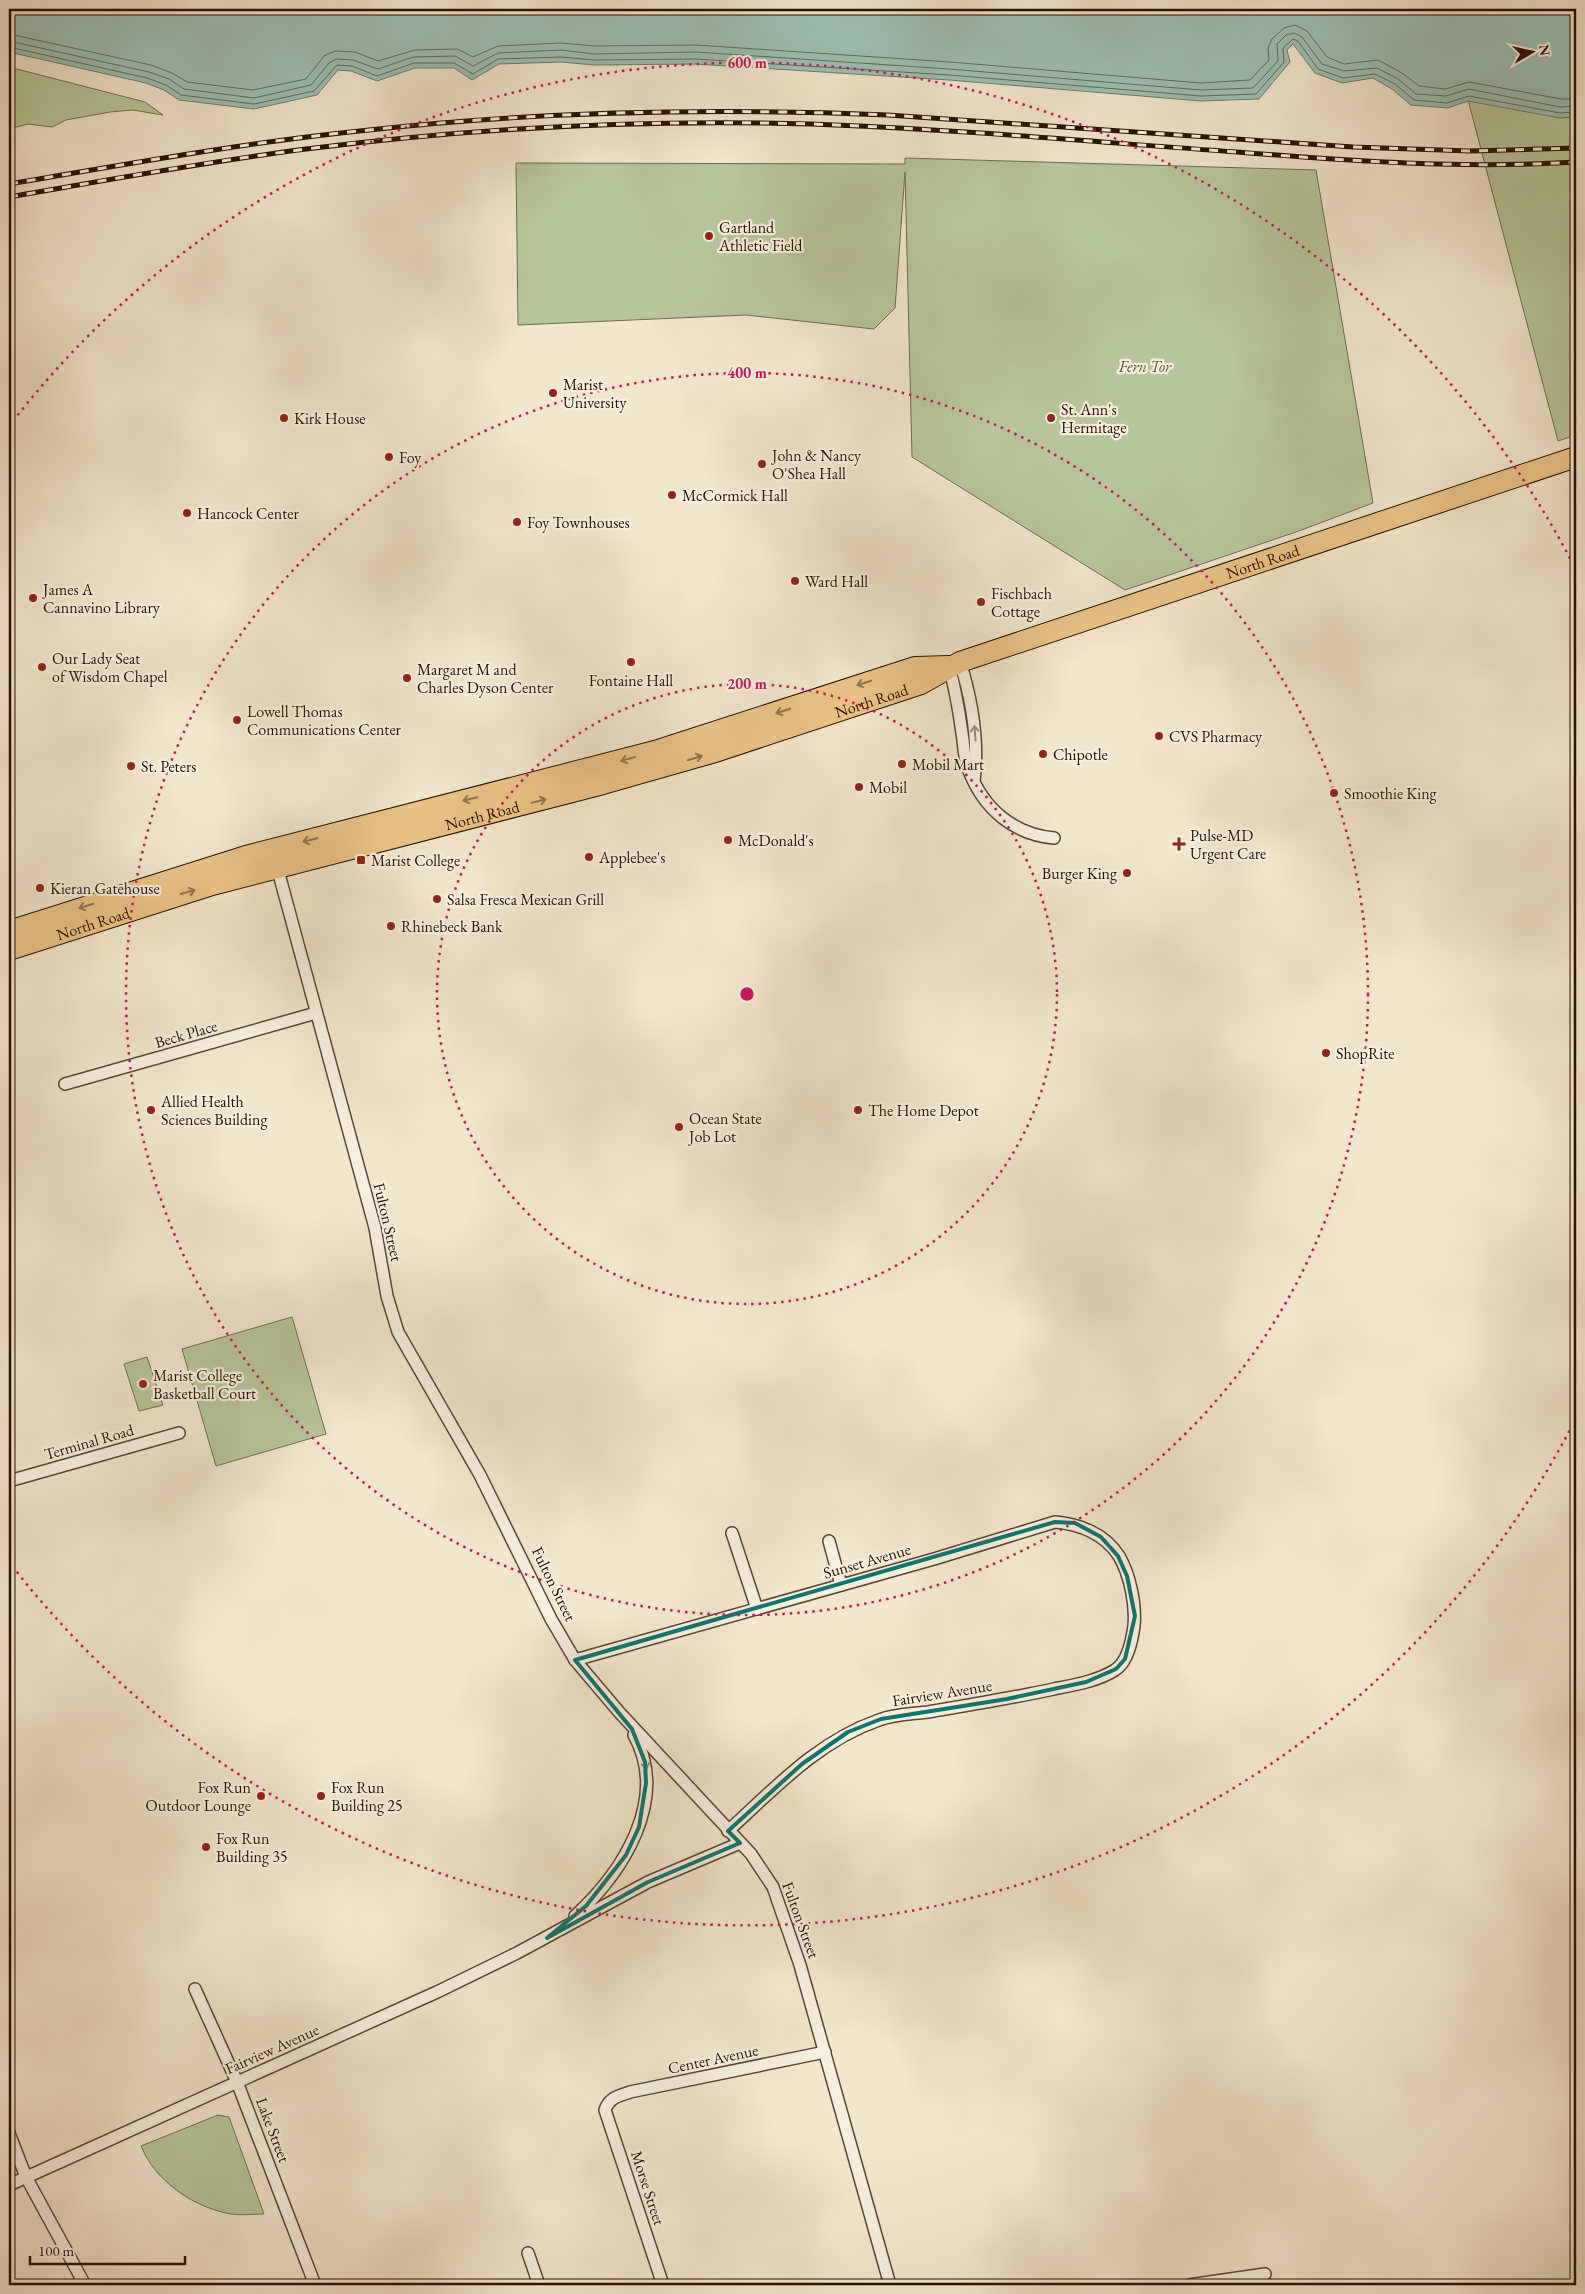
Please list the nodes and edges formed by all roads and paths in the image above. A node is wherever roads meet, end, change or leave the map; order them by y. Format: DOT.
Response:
graph roads {
  1 [pos="1576,457"];
  2 [pos="955,664"];
  3 [pos="1054,838"];
  4 [pos="275,858"];
  5 [pos="9,931"];
  6 [pos="9,950"];
  7 [pos="316,1013"];
  8 [pos="65,1084"];
  9 [pos="179,1433"];
  10 [pos="9,1481"];
  11 [pos="732,1533"];
  12 [pos="829,1541"];
  13 [pos="841,1585"];
  14 [pos="1132,1595"];
  15 [pos="757,1609"];
  16 [pos="575,1660"];
  17 [pos="624,1718"];
  18 [pos="728,1831"];
  19 [pos="740,1843"];
  20 [pos="547,1938"];
  21 [pos="195,1989"];
  22 [pos="825,2052"];
  23 [pos="237,2082"];
  24 [pos="609,2101"];
  25 [pos="9,2133"];
  26 [pos="26,2177"];
  27 [pos="9,2185"];
  28 [pos="528,2253"];
  29 [pos="1265,2274"];
  30 [pos="85,2285"];
  31 [pos="315,2285"];
  32 [pos="539,2285"];
  33 [pos="663,2285"];
  34 [pos="890,2285"];
  35 [pos="1189,2285"];
  1 -- 2 [label="highway, North Road"];
  2 -- 3 [label="street"];
  2 -- 4 [label="highway, North Road"];
  4 -- 5 [label="highway, North Road, one-way"];
  6 -- 4 [label="highway, North Road, one-way"];
  4 -- 7 [label="street, Fulton Street"];
  7 -- 8 [label="street, Beck Place"];
  7 -- 16 [label="street, Fulton Street"];
  9 -- 10 [label="street, Terminal Road"];
  11 -- 15 [label="street"];
  12 -- 13 [label="street"];
  13 -- 14 [label="street, Sunset Avenue"];
  13 -- 15 [label="street, Sunset Avenue"];
  14 -- 18 [label="street, Fairview Avenue"];
  15 -- 16 [label="street, Sunset Avenue"];
  16 -- 17 [label="street, Fulton Street"];
  17 -- 18 [label="street, Fulton Street"];
  17 -- 20 [label="street, Fairview Avenue, one-way"];
  18 -- 19 [label="street, Fulton Street"];
  19 -- 20 [label="street, Fairview Avenue"];
  19 -- 22 [label="street, Fulton Street"];
  20 -- 23 [label="street, Fairview Avenue"];
  21 -- 23 [label="street, Lake Street"];
  22 -- 24 [label="street, Center Avenue"];
  22 -- 34 [label="street, Fulton Street"];
  23 -- 26 [label="street, Fairview Avenue"];
  23 -- 31 [label="street, Lake Street"];
  24 -- 33 [label="street, Morse Street"];
  25 -- 26 [label="street"];
  26 -- 27 [label="street, Fairview Avenue"];
  26 -- 30 [label="street"];
  28 -- 32 [label="street"];
  29 -- 35 [label="street"];
}
